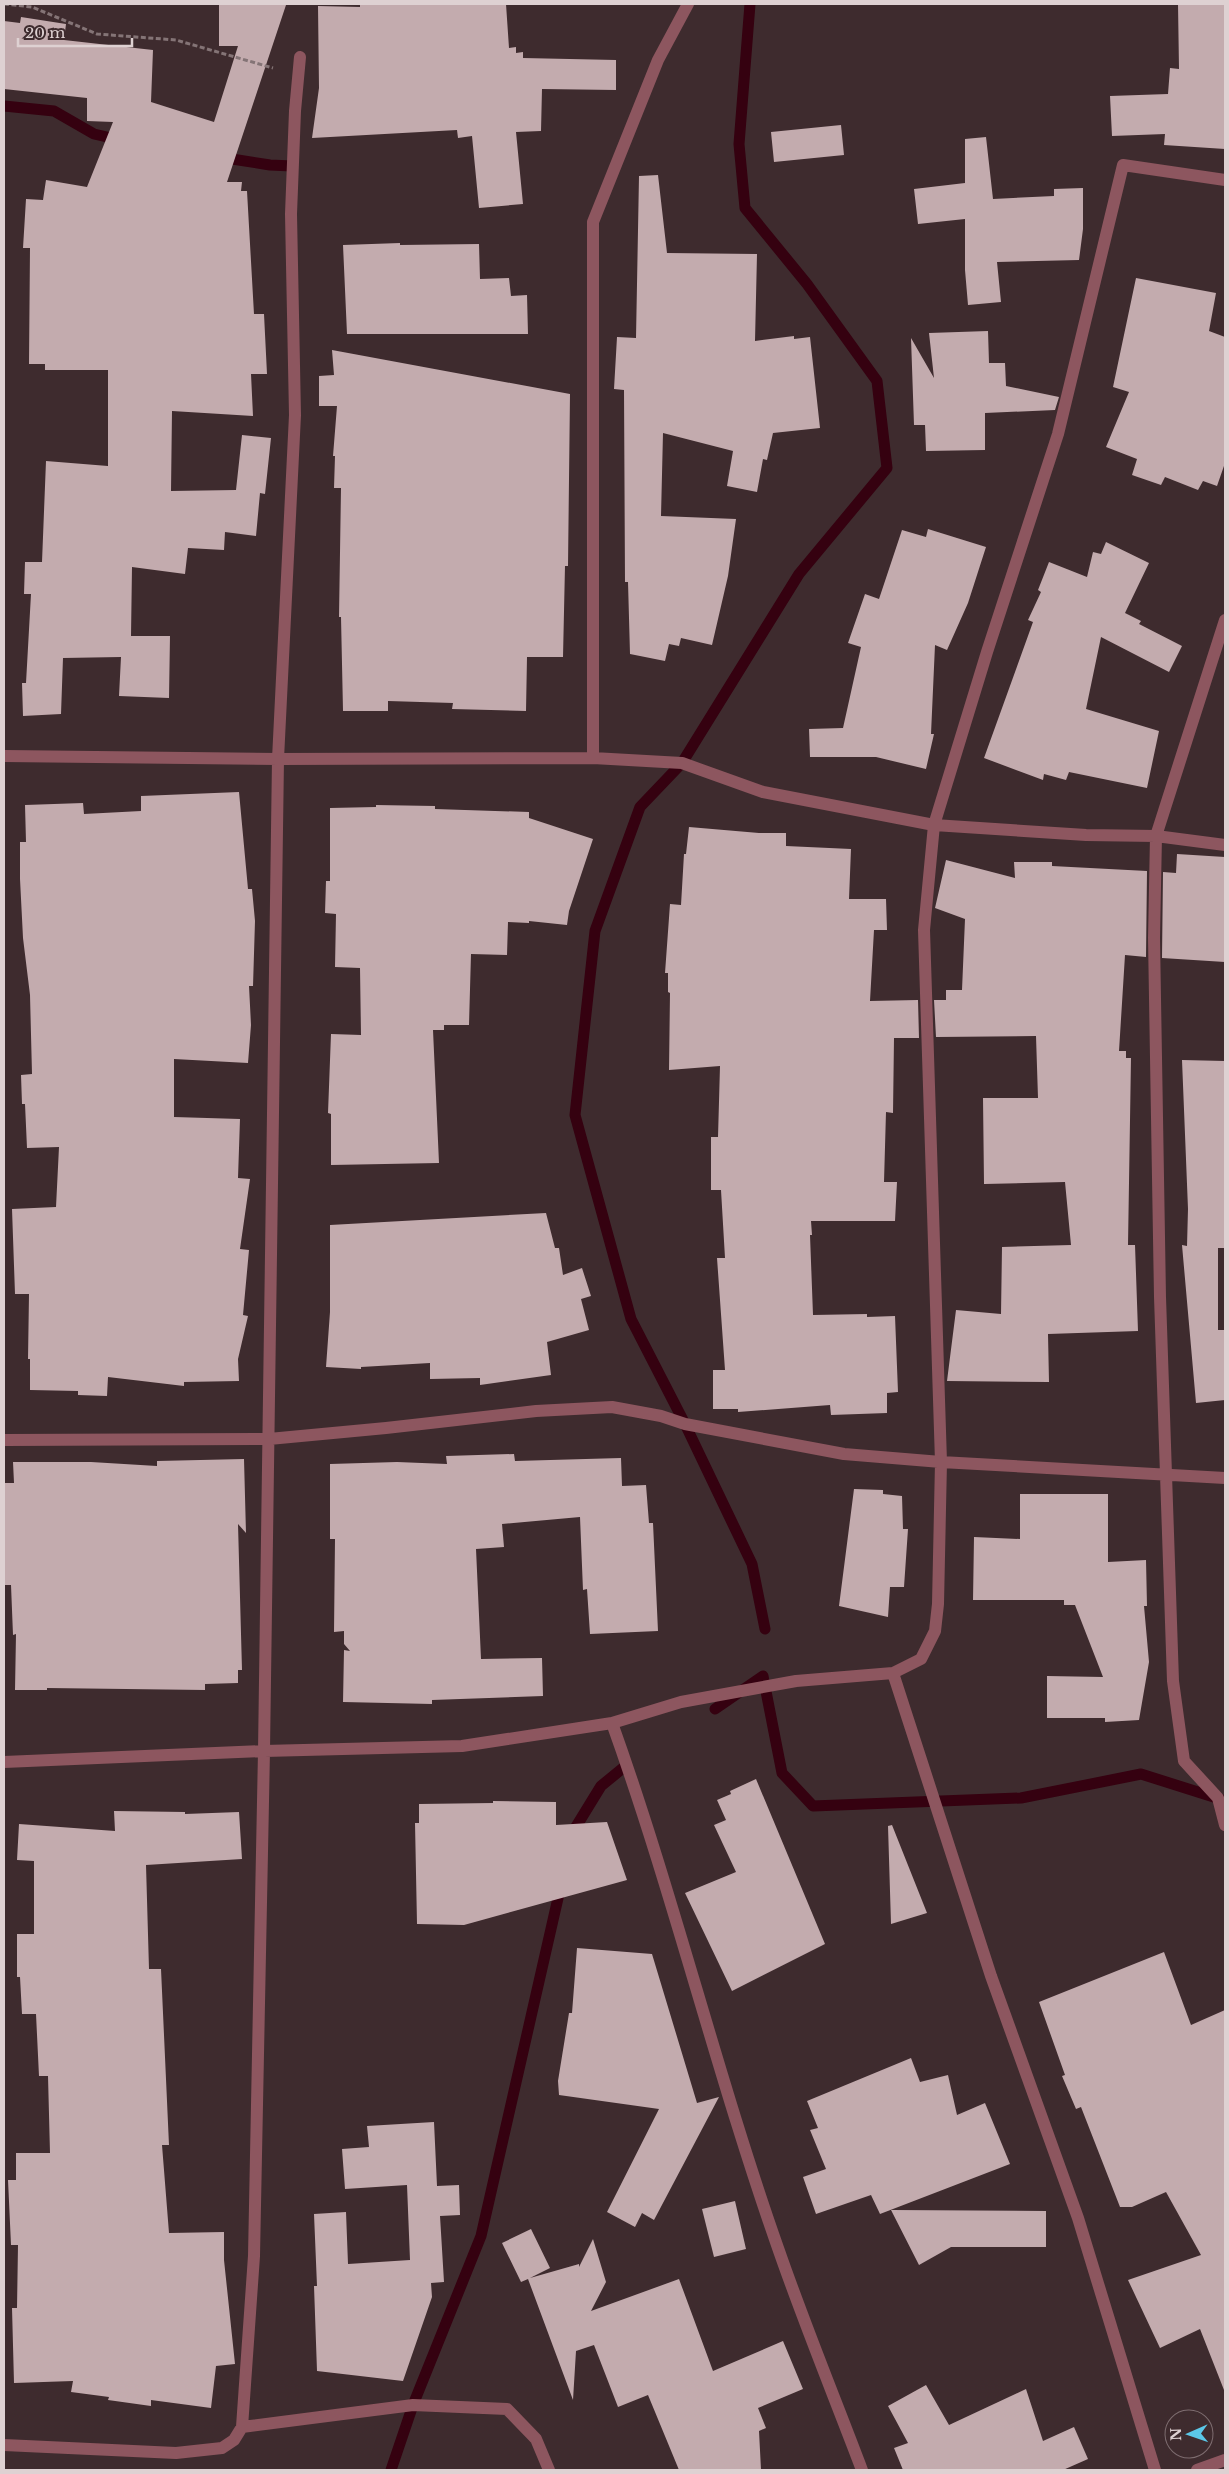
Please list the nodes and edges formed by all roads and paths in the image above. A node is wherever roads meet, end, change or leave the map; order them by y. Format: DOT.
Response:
graph roads {
  1 [pos="4,4"];
  2 [pos="688,4"];
  3 [pos="300,57"];
  4 [pos="298,75"];
  5 [pos="1225,180"];
  6 [pos="1225,620"];
  7 [pos="4,756"];
  8 [pos="593,758"];
  9 [pos="278,759"];
  10 [pos="934,825"];
  11 [pos="1156,836"];
  12 [pos="1225,846"];
  13 [pos="269,1439"];
  14 [pos="4,1440"];
  15 [pos="941,1462"];
  16 [pos="1165,1473"];
  17 [pos="1225,1478"];
  18 [pos="893,1674"];
  19 [pos="612,1723"];
  20 [pos="264,1750"];
  21 [pos="4,1762"];
  22 [pos="1225,1825"];
  23 [pos="242,2428"];
  24 [pos="4,2445"];
  25 [pos="1225,2460"];
  26 [pos="549,2470"];
  27 [pos="862,2470"];
  28 [pos="1155,2470"];
  29 [pos="1198,2470"];
  1 -- 4 [label="path"];
  2 -- 8 [label="street"];
  3 -- 4 [label="street"];
  4 -- 9 [label="street"];
  5 -- 10 [label="street"];
  6 -- 11 [label="street"];
  7 -- 9 [label="street"];
  8 -- 9 [label="street"];
  8 -- 10 [label="street"];
  9 -- 13 [label="street"];
  10 -- 11 [label="street"];
  10 -- 15 [label="street"];
  11 -- 12 [label="street"];
  11 -- 16 [label="street"];
  13 -- 14 [label="street"];
  13 -- 15 [label="street"];
  13 -- 20 [label="street"];
  15 -- 16 [label="street"];
  15 -- 18 [label="street"];
  16 -- 17 [label="street"];
  16 -- 22 [label="street"];
  18 -- 19 [label="street"];
  18 -- 28 [label="street"];
  19 -- 20 [label="street"];
  19 -- 27 [label="street"];
  20 -- 21 [label="street"];
  20 -- 23 [label="street"];
  23 -- 24 [label="street"];
  23 -- 26 [label="street"];
  25 -- 29 [label="street"];
}
